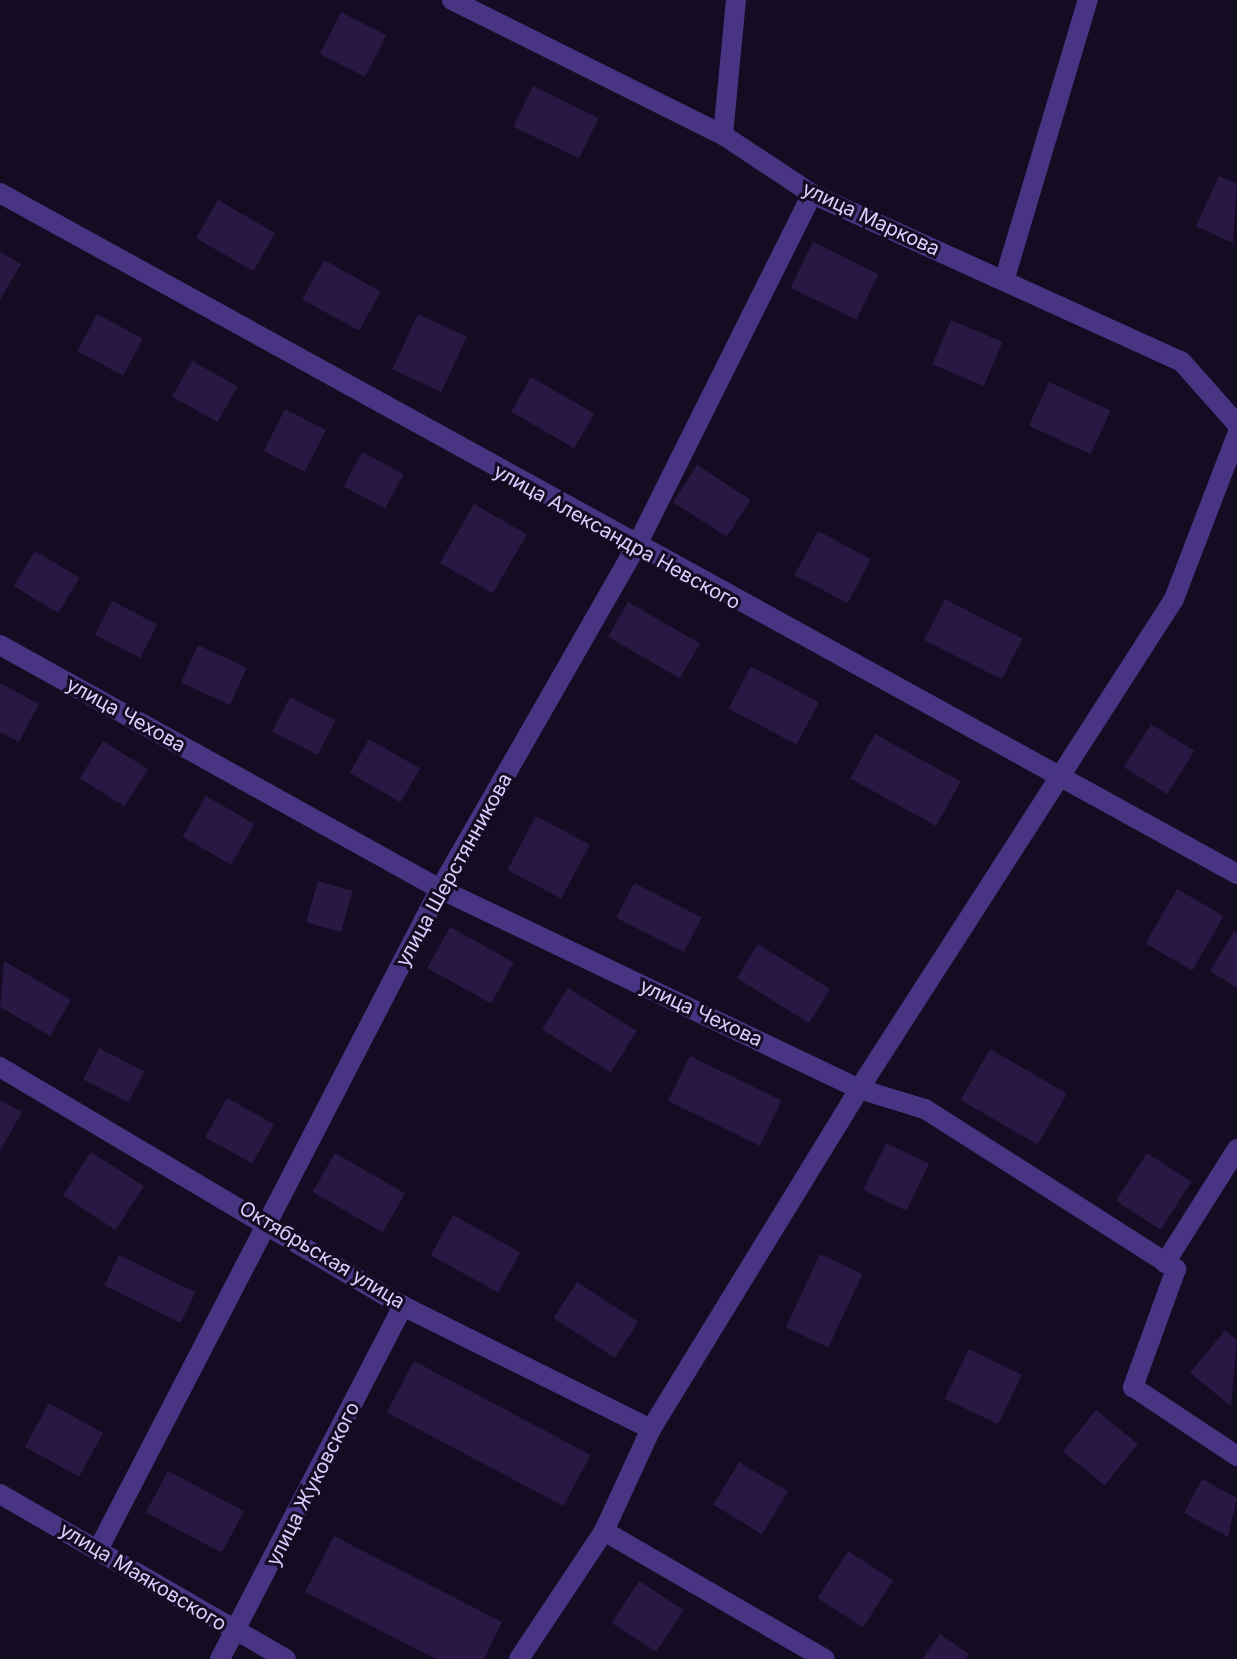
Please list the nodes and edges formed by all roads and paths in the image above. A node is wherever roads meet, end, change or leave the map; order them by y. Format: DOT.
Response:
graph roads {
  1 [pos="452,0"];
  2 [pos="736,0"];
  3 [pos="1088,0"];
  4 [pos="723,135"];
  5 [pos="0,193"];
  6 [pos="812,194"];
  7 [pos="1004,281"];
  8 [pos="1237,424"];
  9 [pos="1237,435"];
  10 [pos="635,549"];
  11 [pos="0,645"];
  12 [pos="1064,776"];
  13 [pos="1237,874"];
  14 [pos="440,889"];
  15 [pos="0,1067"];
  16 [pos="859,1089"];
  17 [pos="1237,1149"];
  18 [pos="271,1223"];
  19 [pos="1165,1263"];
  20 [pos="403,1306"];
  21 [pos="651,1429"];
  22 [pos="1237,1456"];
  23 [pos="0,1494"];
  24 [pos="604,1531"];
  25 [pos="99,1548"];
  26 [pos="238,1633"];
  27 [pos="220,1659"];
  28 [pos="286,1659"];
  29 [pos="519,1659"];
  30 [pos="825,1659"];
  1 -- 4 [label="street, улица Маркова"];
  2 -- 4 [label="street"];
  3 -- 7 [label="street"];
  4 -- 6 [label="street, улица Маркова"];
  5 -- 10 [label="street, улица Александра Невского"];
  6 -- 7 [label="street, улица Маркова"];
  6 -- 10 [label="street, улица Шерстянникова"];
  7 -- 8 [label="street, улица Маркова"];
  9 -- 12 [label="street"];
  10 -- 12 [label="street, улица Александра Невского"];
  10 -- 14 [label="street, улица Шерстянникова"];
  11 -- 14 [label="street, улица Чехова"];
  12 -- 13 [label="street, улица Александра Невского"];
  12 -- 16 [label="street"];
  14 -- 16 [label="street, улица Чехова"];
  14 -- 18 [label="street, улица Шерстянникова"];
  15 -- 18 [label="street, Октябрьская улица"];
  16 -- 19 [label="street, улица Чехова"];
  16 -- 21 [label="street"];
  17 -- 19 [label="street"];
  18 -- 20 [label="street, Октябрьская улица"];
  18 -- 25 [label="street, улица Шерстянникова"];
  19 -- 22 [label="street"];
  20 -- 21 [label="street, Октябрьская улица"];
  20 -- 26 [label="street, улица Жуковского"];
  21 -- 24 [label="street"];
  23 -- 25 [label="street, улица Маяковского"];
  24 -- 29 [label="street"];
  24 -- 30 [label="street"];
  25 -- 26 [label="street, улица Маяковского"];
  26 -- 27 [label="street, улица Жуковского"];
  26 -- 28 [label="street, улица Маяковского"];
}
